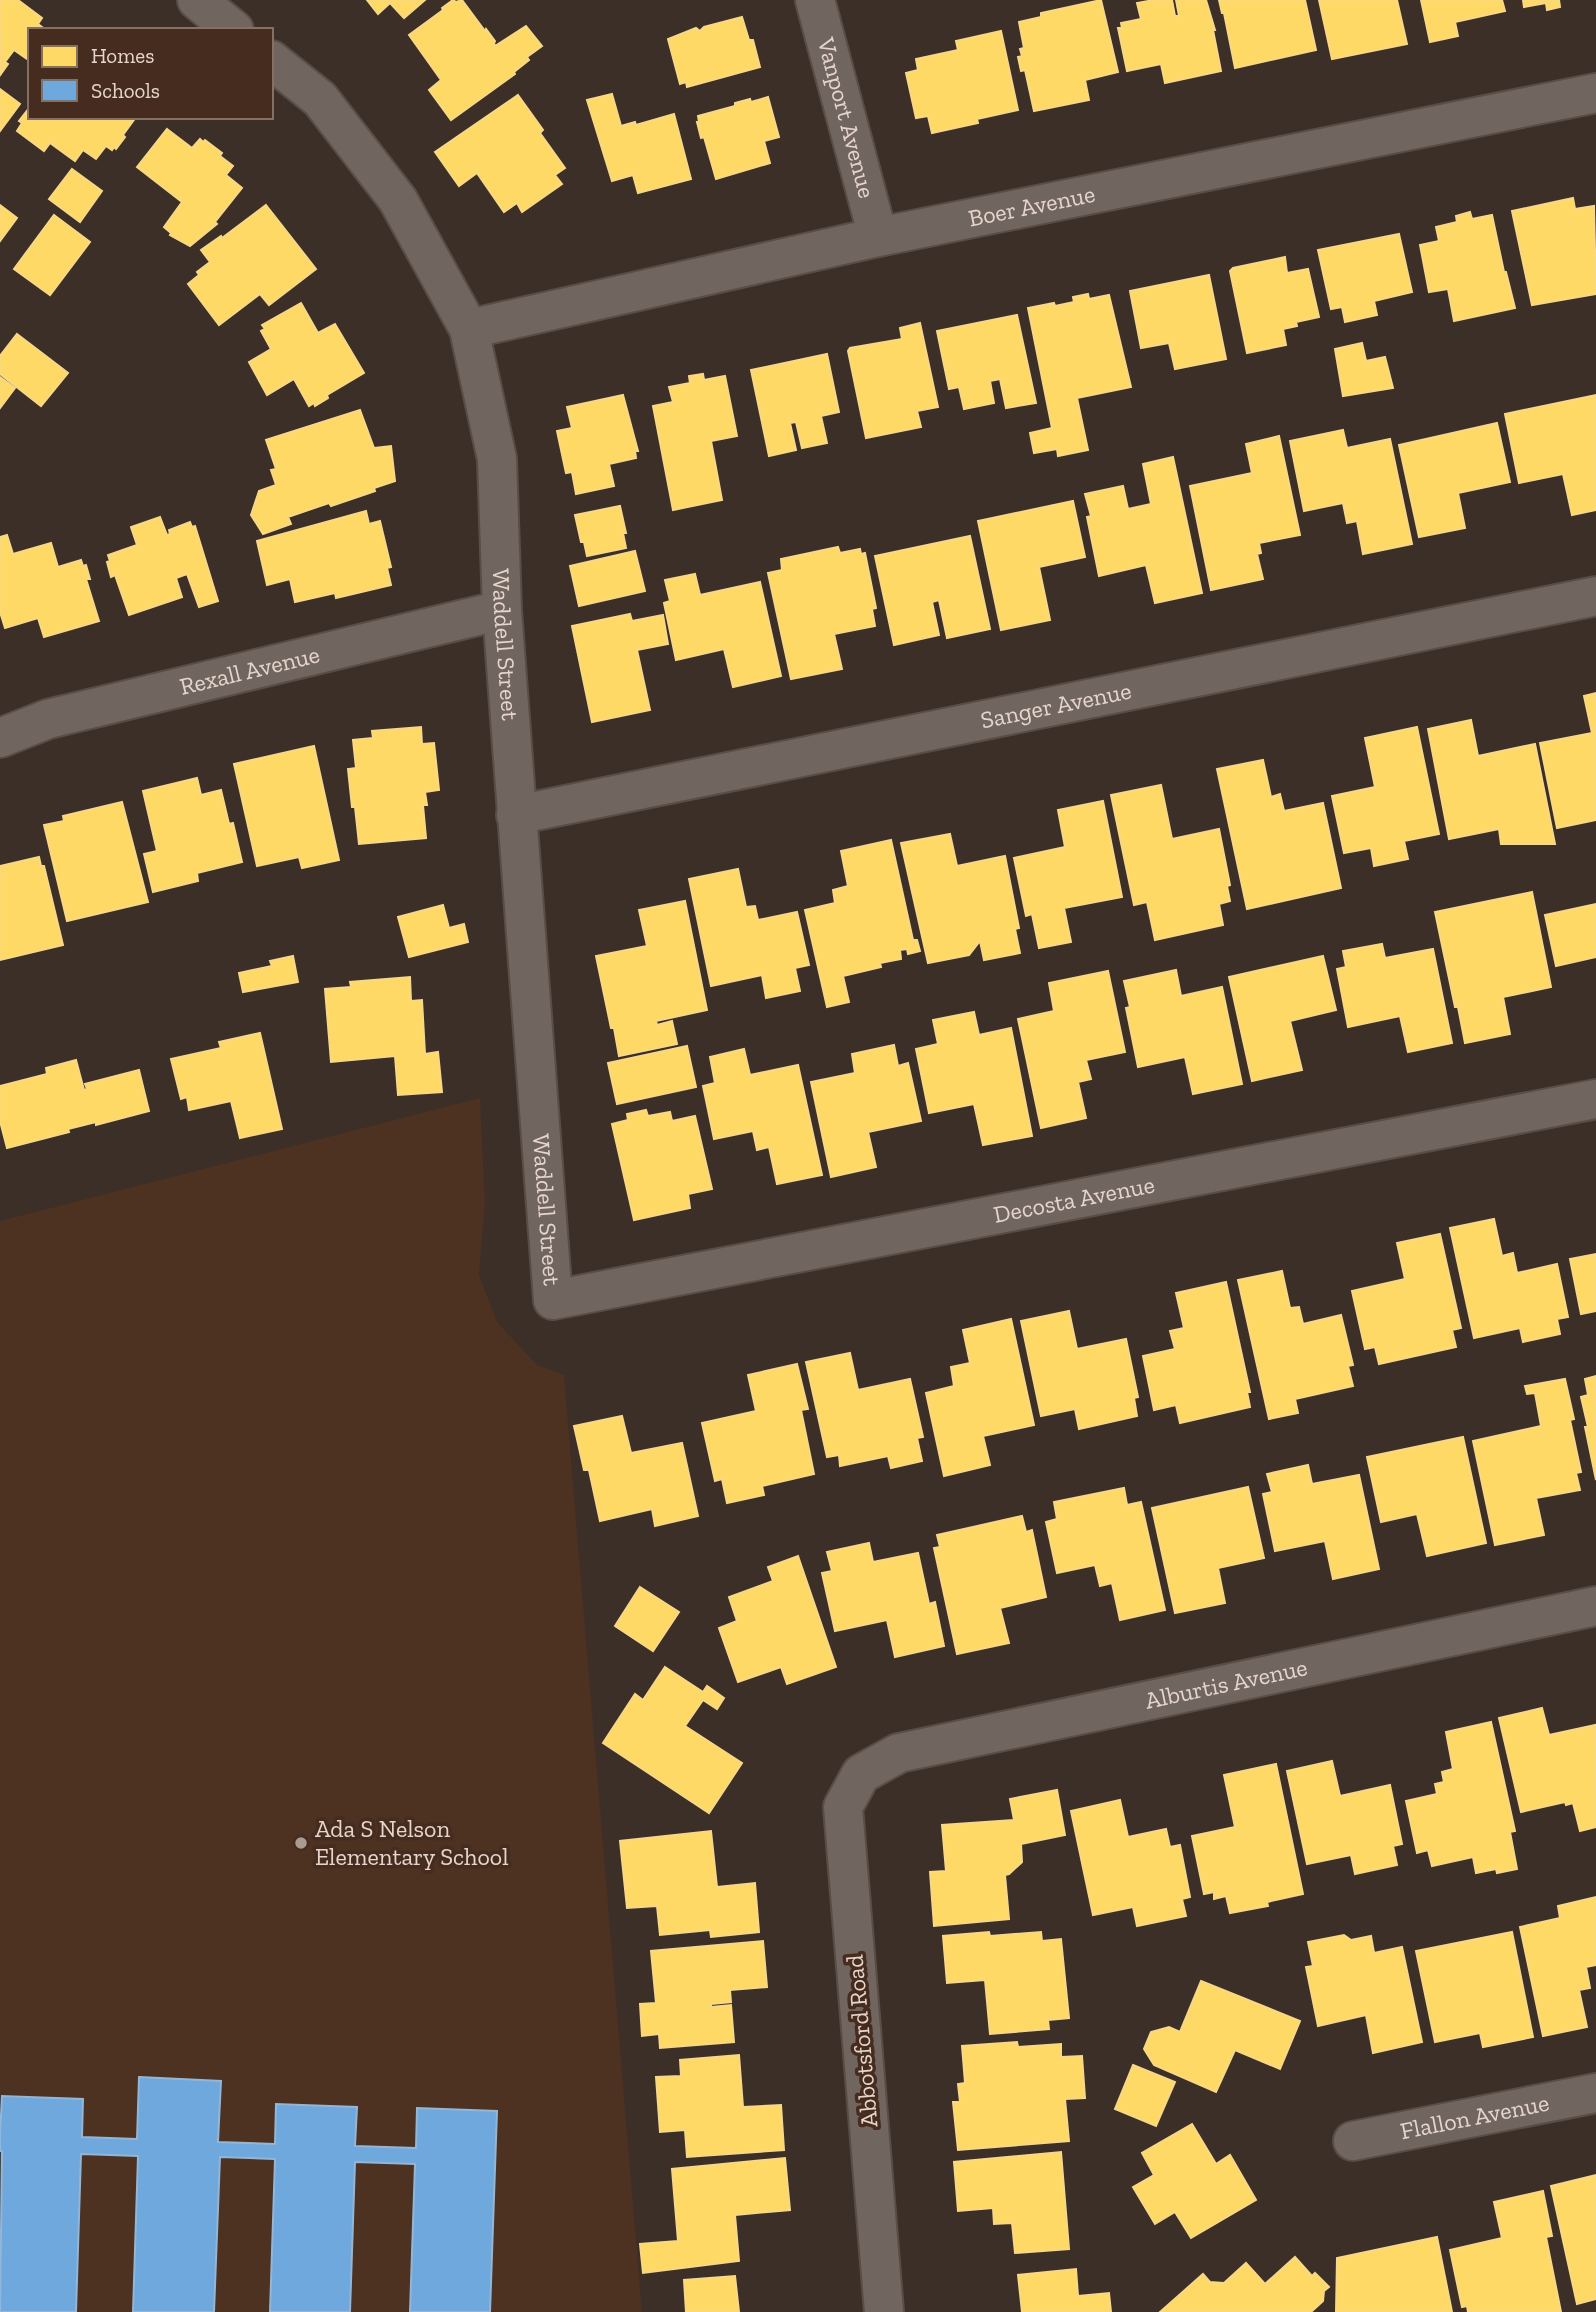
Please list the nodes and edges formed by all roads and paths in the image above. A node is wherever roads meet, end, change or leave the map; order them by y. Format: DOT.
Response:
graph roads {
  1 [pos="197,0"];
  2 [pos="815,0"];
  3 [pos="232,28"];
  4 [pos="273,62"];
  5 [pos="1596,93"];
  6 [pos="878,237"];
  7 [pos="469,329"];
  8 [pos="1596,596"];
  9 [pos="502,610"];
  10 [pos="0,737"];
  11 [pos="516,815"];
  12 [pos="1596,1099"];
  13 [pos="553,1300"];
  14 [pos="1596,1606"];
  15 [pos="861,1774"];
  16 [pos="1596,2093"];
  17 [pos="1353,2141"];
  18 [pos="884,2312"];
  1 -- 3 [label="street"];
  2 -- 6 [label="street, Vanport Avenue"];
  4 -- 7 [label="street, Waddell Street"];
  5 -- 6 [label="street, Boer Avenue"];
  6 -- 7 [label="street, Boer Avenue"];
  7 -- 9 [label="street, Waddell Street"];
  8 -- 11 [label="street, Sanger Avenue"];
  9 -- 10 [label="street, Rexall Avenue"];
  9 -- 11 [label="street, Waddell Street"];
  11 -- 13 [label="street, Waddell Street"];
  12 -- 13 [label="street, Decosta Avenue"];
  14 -- 15 [label="street, Alburtis Avenue"];
  15 -- 18 [label="street, Abbotsford Road"];
  16 -- 17 [label="street, Flallon Avenue"];
}
